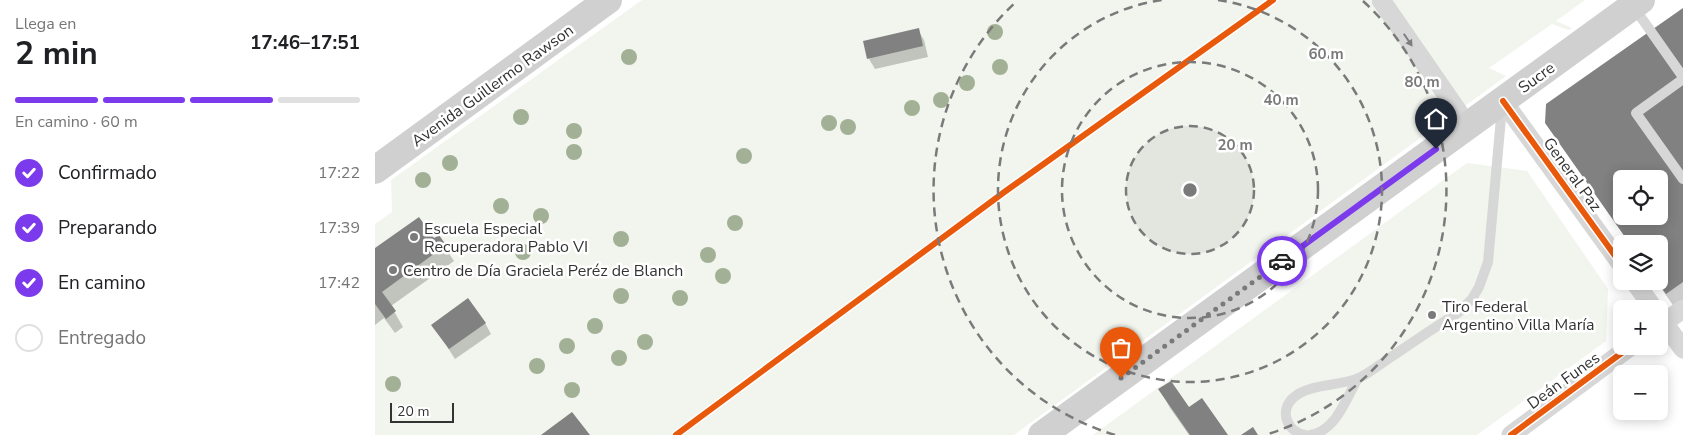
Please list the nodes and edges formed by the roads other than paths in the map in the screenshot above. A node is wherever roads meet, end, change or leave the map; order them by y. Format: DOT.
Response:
graph roads {
  1 [pos="608,0"];
  2 [pos="1381,0"];
  3 [pos="1637,3"];
  4 [pos="1683,78"];
  5 [pos="1503,101"];
  6 [pos="1468,126"];
  7 [pos="375,170"];
  8 [pos="1683,179"];
  9 [pos="1613,253"];
  10 [pos="1683,308"];
  11 [pos="1668,314"];
  12 [pos="1668,330"];
  13 [pos="1683,349"];
  14 [pos="1619,355"];
  15 [pos="1358,378"];
  16 [pos="1042,435"];
  17 [pos="1305,435"];
  18 [pos="1310,435"];
  19 [pos="1511,435"];
  1 -- 7 [label="main road, Avenida Guillermo Rawson"];
  2 -- 6 [label="street, one-way"];
  3 -- 4 [label="lane"];
  3 -- 5 [label="main road, Sucre"];
  4 -- 8 [label="lane"];
  5 -- 6 [label="main road, Sucre"];
  5 -- 9 [label="street, General Paz"];
  5 -- 15 [label="lane"];
  6 -- 16 [label="main road, Sucre"];
  10 -- 11 [label="street"];
  12 -- 13 [label="street"];
  14 -- 19 [label="street, Deán Funes"];
  15 -- 17 [label="lane"];
  15 -- 18 [label="lane"];
}
